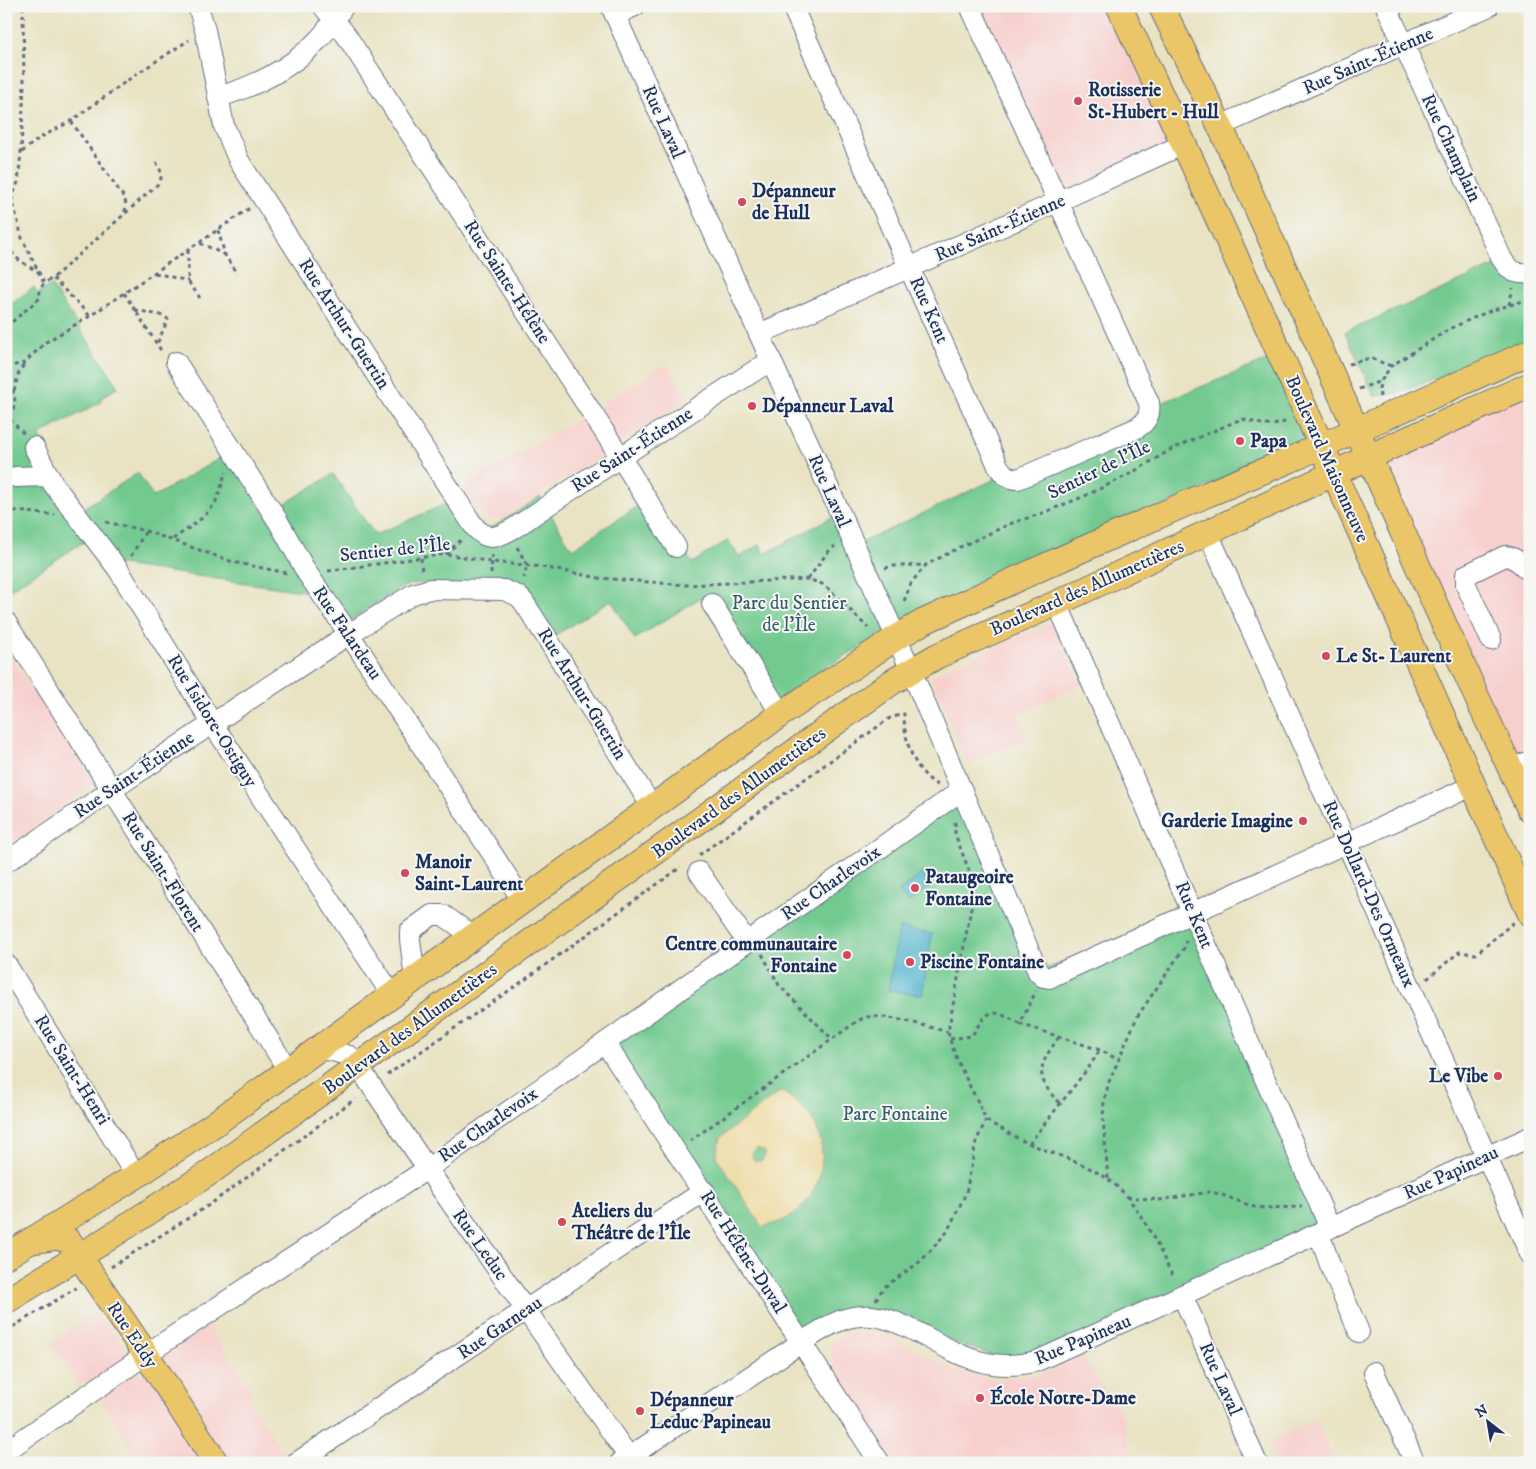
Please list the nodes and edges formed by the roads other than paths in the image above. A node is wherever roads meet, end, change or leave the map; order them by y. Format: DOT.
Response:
graph roads {
  1 [pos="198,6"];
  2 [pos="635,6"];
  3 [pos="792,6"];
  4 [pos="970,6"];
  5 [pos="1119,6"];
  6 [pos="1161,6"];
  7 [pos="1386,6"];
  8 [pos="1489,6"];
  9 [pos="334,11"];
  10 [pos="613,11"];
  11 [pos="1404,46"];
  12 [pos="218,97"];
  13 [pos="1220,126"];
  14 [pos="1184,144"];
  15 [pos="1059,202"];
  16 [pos="910,268"];
  17 [pos="1530,273"];
  18 [pos="759,334"];
  19 [pos="1530,352"];
  20 [pos="176,362"];
  21 [pos="772,362"];
  22 [pos="1530,385"];
  23 [pos="1356,430"];
  24 [pos="1321,445"];
  25 [pos="34,447"];
  26 [pos="620,456"];
  27 [pos="1369,458"];
  28 [pos="1334,474"];
  29 [pos="49,476"];
  30 [pos="15,477"];
  31 [pos="1208,533"];
  32 [pos="491,537"];
  33 [pos="676,547"];
  34 [pos="1530,572"];
  35 [pos="498,590"];
  36 [pos="1057,603"];
  37 [pos="712,604"];
  38 [pos="6,622"];
  39 [pos="350,634"];
  40 [pos="896,638"];
  41 [pos="1491,640"];
  42 [pos="911,670"];
  43 [pos="781,714"];
  44 [pos="212,723"];
  45 [pos="1520,765"];
  46 [pos="1472,786"];
  47 [pos="111,790"];
  48 [pos="962,790"];
  49 [pos="652,807"];
  50 [pos="1530,810"];
  51 [pos="1347,843"];
  52 [pos="6,862"];
  53 [pos="694,864"];
  54 [pos="523,901"];
  55 [pos="1192,912"];
  56 [pos="1522,917"];
  57 [pos="473,936"];
  58 [pos="749,940"];
  59 [pos="6,964"];
  60 [pos="415,979"];
  61 [pos="392,995"];
  62 [pos="605,1043"];
  63 [pos="314,1051"];
  64 [pos="358,1066"];
  65 [pos="288,1070"];
  66 [pos="1530,1137"];
  67 [pos="1487,1157"];
  68 [pos="427,1168"];
  69 [pos="136,1176"];
  70 [pos="704,1191"];
  71 [pos="1325,1231"];
  72 [pos="30,1242"];
  73 [pos="1530,1254"];
  74 [pos="6,1256"];
  75 [pos="80,1256"];
  76 [pos="1182,1295"];
  77 [pos="6,1301"];
  78 [pos="527,1310"];
  79 [pos="1359,1332"];
  80 [pos="802,1342"];
  81 [pos="146,1355"];
  82 [pos="1374,1372"];
  83 [pos="6,1451"];
  84 [pos="627,1461"];
  85 [pos="216,1463"];
  86 [pos="296,1463"];
  87 [pos="880,1463"];
  88 [pos="1257,1463"];
  89 [pos="1415,1463"];
  1 -- 12 [label="street, Rue Arthur-Guertin"];
  2 -- 10 [label="street"];
  3 -- 16 [label="street, Rue Kent"];
  4 -- 15 [label="street"];
  5 -- 14 [label="main road, Boulevard Maisonneuve"];
  6 -- 13 [label="main road, Boulevard Maisonneuve"];
  7 -- 11 [label="street, Rue Champlain"];
  8 -- 11 [label="street, Rue Saint-Étienne"];
  9 -- 12 [label="street"];
  9 -- 26 [label="street, Rue Sainte-Hélène"];
  10 -- 18 [label="street, Rue Laval"];
  11 -- 13 [label="street, Rue Saint-Étienne"];
  11 -- 17 [label="street, Rue Champlain"];
  12 -- 32 [label="street, Rue Arthur-Guertin"];
  13 -- 23 [label="main road, Boulevard Maisonneuve"];
  14 -- 15 [label="street, Rue Saint-Étienne"];
  14 -- 24 [label="main road, Boulevard Maisonneuve"];
  15 -- 16 [label="street, Rue Saint-Étienne"];
  15 -- 16 [label="street, Rue Kent"];
  16 -- 18 [label="street, Rue Saint-Étienne"];
  18 -- 21 [label="street, Rue Laval"];
  19 -- 23 [label="main road, Boulevard des Allumettières"];
  20 -- 39 [label="street, Rue Falardeau"];
  21 -- 26 [label="street, Rue Saint-Étienne"];
  21 -- 40 [label="street, Rue Laval"];
  22 -- 27 [label="main road, Boulevard des Allumettières"];
  23 -- 24 [label="main road, Boulevard des Allumettières"];
  23 -- 27 [label="main road, Boulevard Maisonneuve"];
  24 -- 28 [label="main road, Boulevard Maisonneuve"];
  24 -- 40 [label="main road, Boulevard des Allumettières"];
  25 -- 29 [label="street, Rue Isidore-Ostiguy"];
  26 -- 32 [label="street, Rue Saint-Étienne"];
  26 -- 33 [label="street, Rue Sainte-Hélène"];
  27 -- 28 [label="main road, Boulevard des Allumettières"];
  27 -- 45 [label="main road, Boulevard Maisonneuve"];
  28 -- 31 [label="main road, Boulevard des Allumettières"];
  28 -- 46 [label="main road, Boulevard Maisonneuve"];
  29 -- 30 [label="street"];
  29 -- 44 [label="street, Rue Isidore-Ostiguy"];
  31 -- 36 [label="main road, Boulevard des Allumettières"];
  31 -- 51 [label="street, Rue Dollard-Des Ormeaux"];
  34 -- 41 [label="street"];
  35 -- 39 [label="street, Rue Saint-Étienne"];
  35 -- 49 [label="street, Rue Arthur-Guertin"];
  36 -- 42 [label="main road, Boulevard des Allumettières"];
  36 -- 55 [label="street, Rue Kent"];
  37 -- 43 [label="street"];
  38 -- 47 [label="street, Rue Saint-Florent"];
  39 -- 44 [label="street, Rue Saint-Étienne"];
  39 -- 54 [label="street, Rue Falardeau"];
  40 -- 42 [label="street, Rue Laval"];
  40 -- 43 [label="main road, Boulevard des Allumettières"];
  42 -- 48 [label="street, Rue Laval"];
  42 -- 64 [label="main road, Boulevard des Allumettières"];
  43 -- 49 [label="main road, Boulevard des Allumettières"];
  44 -- 47 [label="street, Rue Saint-Étienne"];
  44 -- 61 [label="street, Rue Isidore-Ostiguy"];
  45 -- 50 [label="main road, Boulevard Maisonneuve"];
  46 -- 51 [label="street"];
  46 -- 56 [label="main road, Boulevard Maisonneuve"];
  47 -- 52 [label="street, Rue Saint-Étienne"];
  47 -- 65 [label="street, Rue Saint-Florent"];
  48 -- 55 [label="street, Rue Laval"];
  48 -- 58 [label="street, Rue Charlevoix"];
  49 -- 54 [label="main road, Boulevard des Allumettières"];
  51 -- 55 [label="street"];
  51 -- 67 [label="street, Rue Dollard-Des Ormeaux"];
  53 -- 58 [label="street"];
  54 -- 57 [label="main road, Boulevard des Allumettières"];
  55 -- 71 [label="street, Rue Kent"];
  57 -- 60 [label="main road, Boulevard des Allumettières"];
  57 -- 60 [label="street, Boulevard des Allumettières"];
  58 -- 62 [label="street, Rue Charlevoix"];
  59 -- 69 [label="street, Rue Saint-Henri"];
  60 -- 61 [label="main road, Boulevard des Allumettières"];
  61 -- 63 [label="main road, Boulevard des Allumettières"];
  62 -- 68 [label="street, Rue Charlevoix"];
  62 -- 70 [label="street, Rue Hélène-Duval"];
  63 -- 64 [label="street, Rue Leduc"];
  63 -- 65 [label="main road, Boulevard des Allumettières"];
  64 -- 68 [label="street, Rue Leduc"];
  64 -- 75 [label="main road, Boulevard des Allumettières"];
  65 -- 69 [label="main road, Boulevard des Allumettières"];
  66 -- 67 [label="street, Rue Papineau"];
  67 -- 71 [label="street, Rue Papineau"];
  67 -- 73 [label="street, Rue Dollard-Des Ormeaux"];
  68 -- 78 [label="street, Rue Leduc"];
  68 -- 81 [label="street, Rue Charlevoix"];
  69 -- 72 [label="main road, Boulevard des Allumettières"];
  70 -- 78 [label="street, Rue Garneau"];
  70 -- 80 [label="street, Rue Hélène-Duval"];
  71 -- 76 [label="street, Rue Papineau"];
  71 -- 79 [label="street, Rue Kent"];
  72 -- 74 [label="main road, Boulevard des Allumettières"];
  72 -- 75 [label="main road, Rue Eddy"];
  75 -- 77 [label="main road, Boulevard des Allumettières"];
  75 -- 81 [label="main road, Rue Eddy"];
  76 -- 80 [label="street, Rue Papineau"];
  76 -- 88 [label="street, Rue Laval"];
  78 -- 84 [label="street, Rue Leduc"];
  78 -- 86 [label="street, Rue Garneau"];
  80 -- 84 [label="street, Rue Papineau"];
  80 -- 87 [label="street, Rue Hélène-Duval"];
  81 -- 83 [label="street, Rue Charlevoix"];
  81 -- 85 [label="main road, Rue Eddy"];
  82 -- 89 [label="street"];
}
